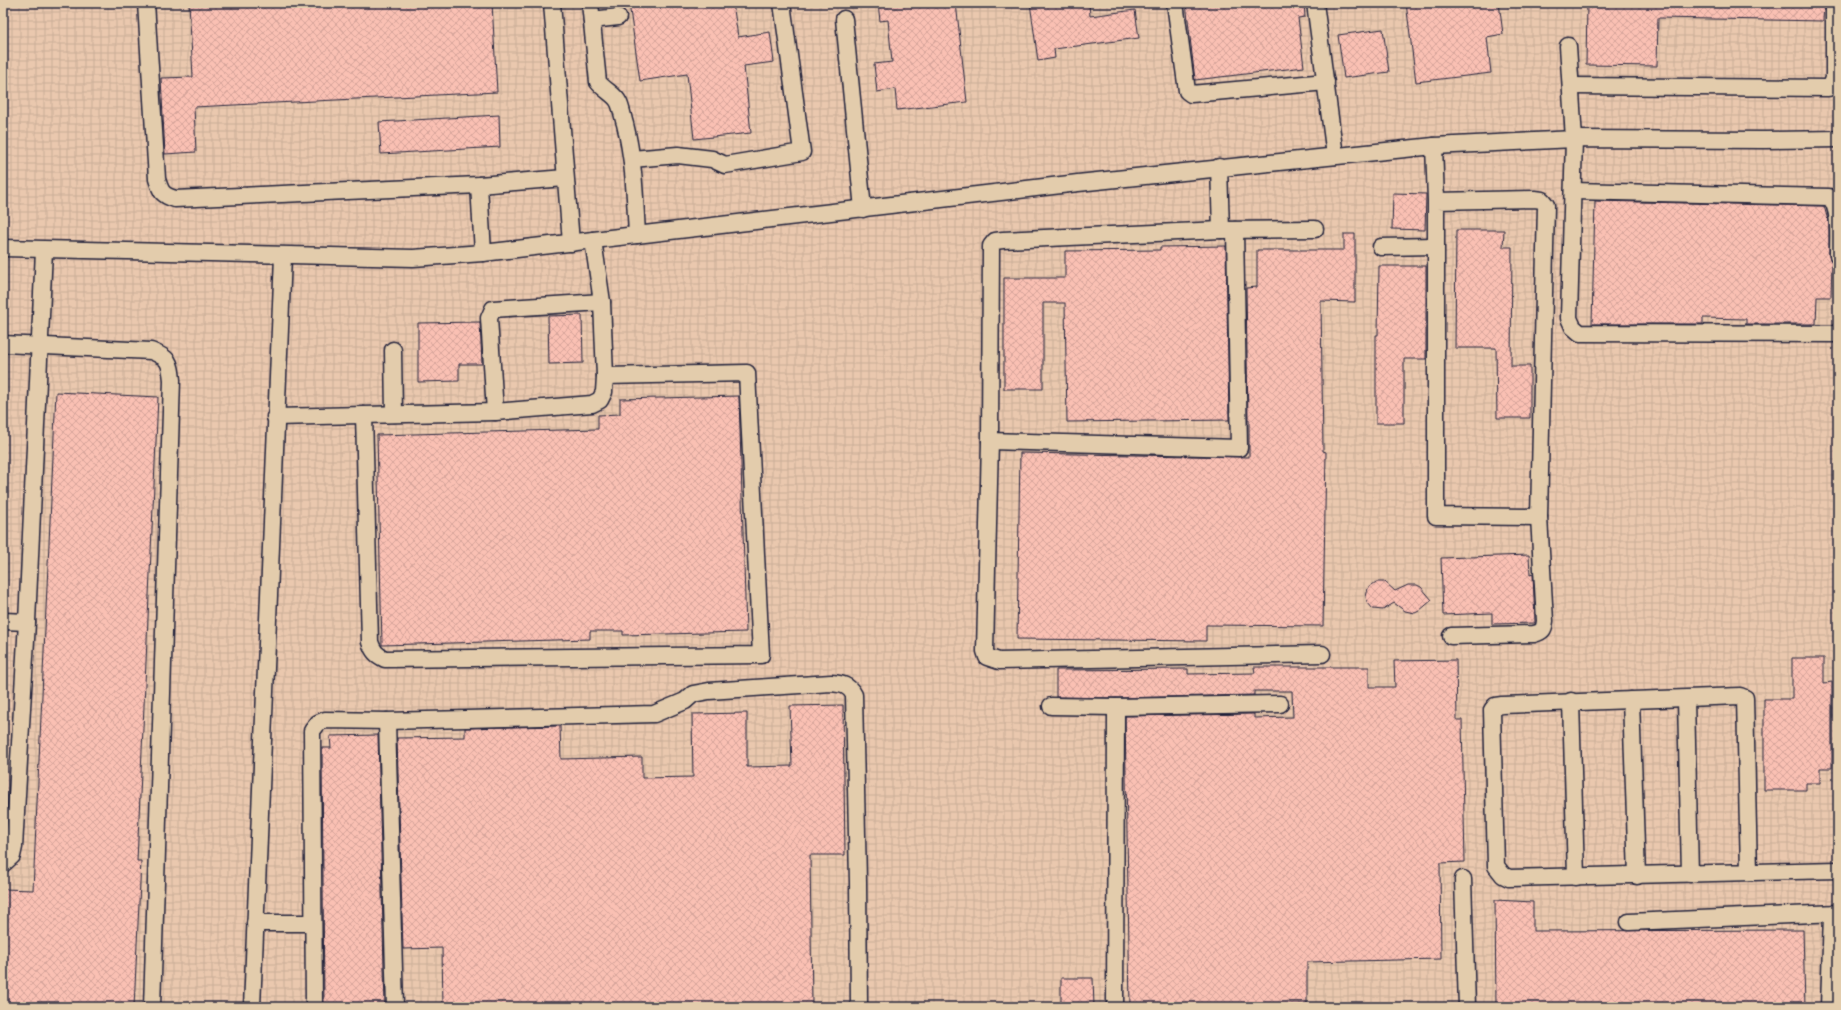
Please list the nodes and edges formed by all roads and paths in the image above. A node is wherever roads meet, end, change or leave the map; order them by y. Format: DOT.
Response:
graph roads {
  1 [pos="146,3"];
  2 [pos="552,3"];
  3 [pos="590,3"];
  4 [pos="782,3"];
  5 [pos="1175,3"];
  6 [pos="1315,3"];
  7 [pos="1834,3"];
  8 [pos="618,17"];
  9 [pos="844,19"];
  10 [pos="592,20"];
  11 [pos="1568,46"];
  12 [pos="1326,82"];
  13 [pos="1571,86"];
  14 [pos="1838,139"];
  15 [pos="1574,140"];
  16 [pos="1434,146"];
  17 [pos="1335,156"];
  18 [pos="632,159"];
  19 [pos="1219,167"];
  20 [pos="565,178"];
  21 [pos="479,185"];
  22 [pos="1573,190"];
  23 [pos="1436,201"];
  24 [pos="863,209"];
  25 [pos="1315,229"];
  26 [pos="1228,230"];
  27 [pos="637,235"];
  28 [pos="593,240"];
  29 [pos="571,243"];
  30 [pos="1381,246"];
  31 [pos="1435,246"];
  32 [pos="3,248"];
  33 [pos="44,250"];
  34 [pos="483,253"];
  35 [pos="1838,255"];
  36 [pos="283,256"];
  37 [pos="602,302"];
  38 [pos="1838,334"];
  39 [pos="3,344"];
  40 [pos="40,346"];
  41 [pos="393,350"];
  42 [pos="605,376"];
  43 [pos="495,412"];
  44 [pos="394,414"];
  45 [pos="364,415"];
  46 [pos="275,418"];
  47 [pos="990,441"];
  48 [pos="1540,517"];
  49 [pos="3,622"];
  50 [pos="27,622"];
  51 [pos="1451,636"];
  52 [pos="1322,654"];
  53 [pos="1686,699"];
  54 [pos="1631,700"];
  55 [pos="1571,701"];
  56 [pos="1280,704"];
  57 [pos="1051,706"];
  58 [pos="1116,707"];
  59 [pos="387,721"];
  60 [pos="3,864"];
  61 [pos="1838,870"];
  62 [pos="1749,872"];
  63 [pos="1690,874"];
  64 [pos="1637,876"];
  65 [pos="1576,878"];
  66 [pos="1463,879"];
  67 [pos="1835,913"];
  68 [pos="1629,922"];
  69 [pos="255,923"];
  70 [pos="312,923"];
  71 [pos="152,1007"];
  72 [pos="252,1007"];
  73 [pos="314,1007"];
  74 [pos="395,1007"];
  75 [pos="859,1007"];
  76 [pos="1116,1007"];
  77 [pos="1468,1007"];
  78 [pos="1829,1007"];
  1 -- 21 [label="lane"];
  2 -- 20 [label="lane"];
  3 -- 10 [label="lane"];
  4 -- 18 [label="lane"];
  5 -- 12 [label="lane"];
  6 -- 12 [label="lane"];
  7 -- 13 [label="lane"];
  8 -- 10 [label="lane"];
  9 -- 24 [label="lane"];
  10 -- 18 [label="lane"];
  11 -- 13 [label="lane"];
  12 -- 17 [label="lane"];
  13 -- 15 [label="lane"];
  14 -- 15 [label="lane"];
  15 -- 16 [label="lane"];
  15 -- 22 [label="lane"];
  16 -- 17 [label="lane"];
  16 -- 23 [label="lane"];
  17 -- 19 [label="lane"];
  18 -- 27 [label="lane"];
  19 -- 24 [label="lane"];
  19 -- 26 [label="lane"];
  20 -- 21 [label="lane"];
  20 -- 29 [label="lane"];
  21 -- 34 [label="lane"];
  22 -- 35 [label="lane"];
  22 -- 38 [label="lane"];
  23 -- 31 [label="lane"];
  23 -- 48 [label="lane"];
  24 -- 27 [label="lane"];
  25 -- 26 [label="lane"];
  26 -- 47 [label="lane"];
  26 -- 47 [label="lane"];
  27 -- 28 [label="lane"];
  28 -- 29 [label="lane"];
  28 -- 37 [label="lane"];
  29 -- 34 [label="lane"];
  30 -- 31 [label="lane"];
  31 -- 48 [label="lane"];
  32 -- 33 [label="lane"];
  33 -- 36 [label="lane"];
  33 -- 40 [label="lane"];
  34 -- 36 [label="lane"];
  36 -- 46 [label="lane"];
  37 -- 42 [label="lane"];
  37 -- 43 [label="lane"];
  39 -- 40 [label="lane"];
  40 -- 50 [label="lane"];
  40 -- 71 [label="lane"];
  41 -- 44 [label="lane"];
  42 -- 43 [label="lane"];
  42 -- 45 [label="lane"];
  43 -- 44 [label="lane"];
  44 -- 45 [label="lane"];
  45 -- 46 [label="lane"];
  46 -- 69 [label="lane"];
  47 -- 52 [label="lane"];
  48 -- 51 [label="lane"];
  49 -- 50 [label="lane"];
  50 -- 60 [label="lane"];
  53 -- 54 [label="lane"];
  53 -- 62 [label="lane"];
  53 -- 63 [label="lane"];
  54 -- 55 [label="lane"];
  54 -- 64 [label="lane"];
  55 -- 65 [label="lane"];
  55 -- 65 [label="lane"];
  56 -- 58 [label="lane"];
  57 -- 58 [label="lane"];
  58 -- 76 [label="lane"];
  59 -- 70 [label="lane"];
  59 -- 74 [label="lane"];
  59 -- 75 [label="lane"];
  61 -- 62 [label="lane"];
  62 -- 63 [label="lane"];
  63 -- 64 [label="lane"];
  64 -- 65 [label="lane"];
  66 -- 77 [label="lane"];
  67 -- 68 [label="lane"];
  67 -- 78 [label="lane"];
  69 -- 70 [label="lane"];
  69 -- 72 [label="lane"];
  70 -- 73 [label="lane"];
}
